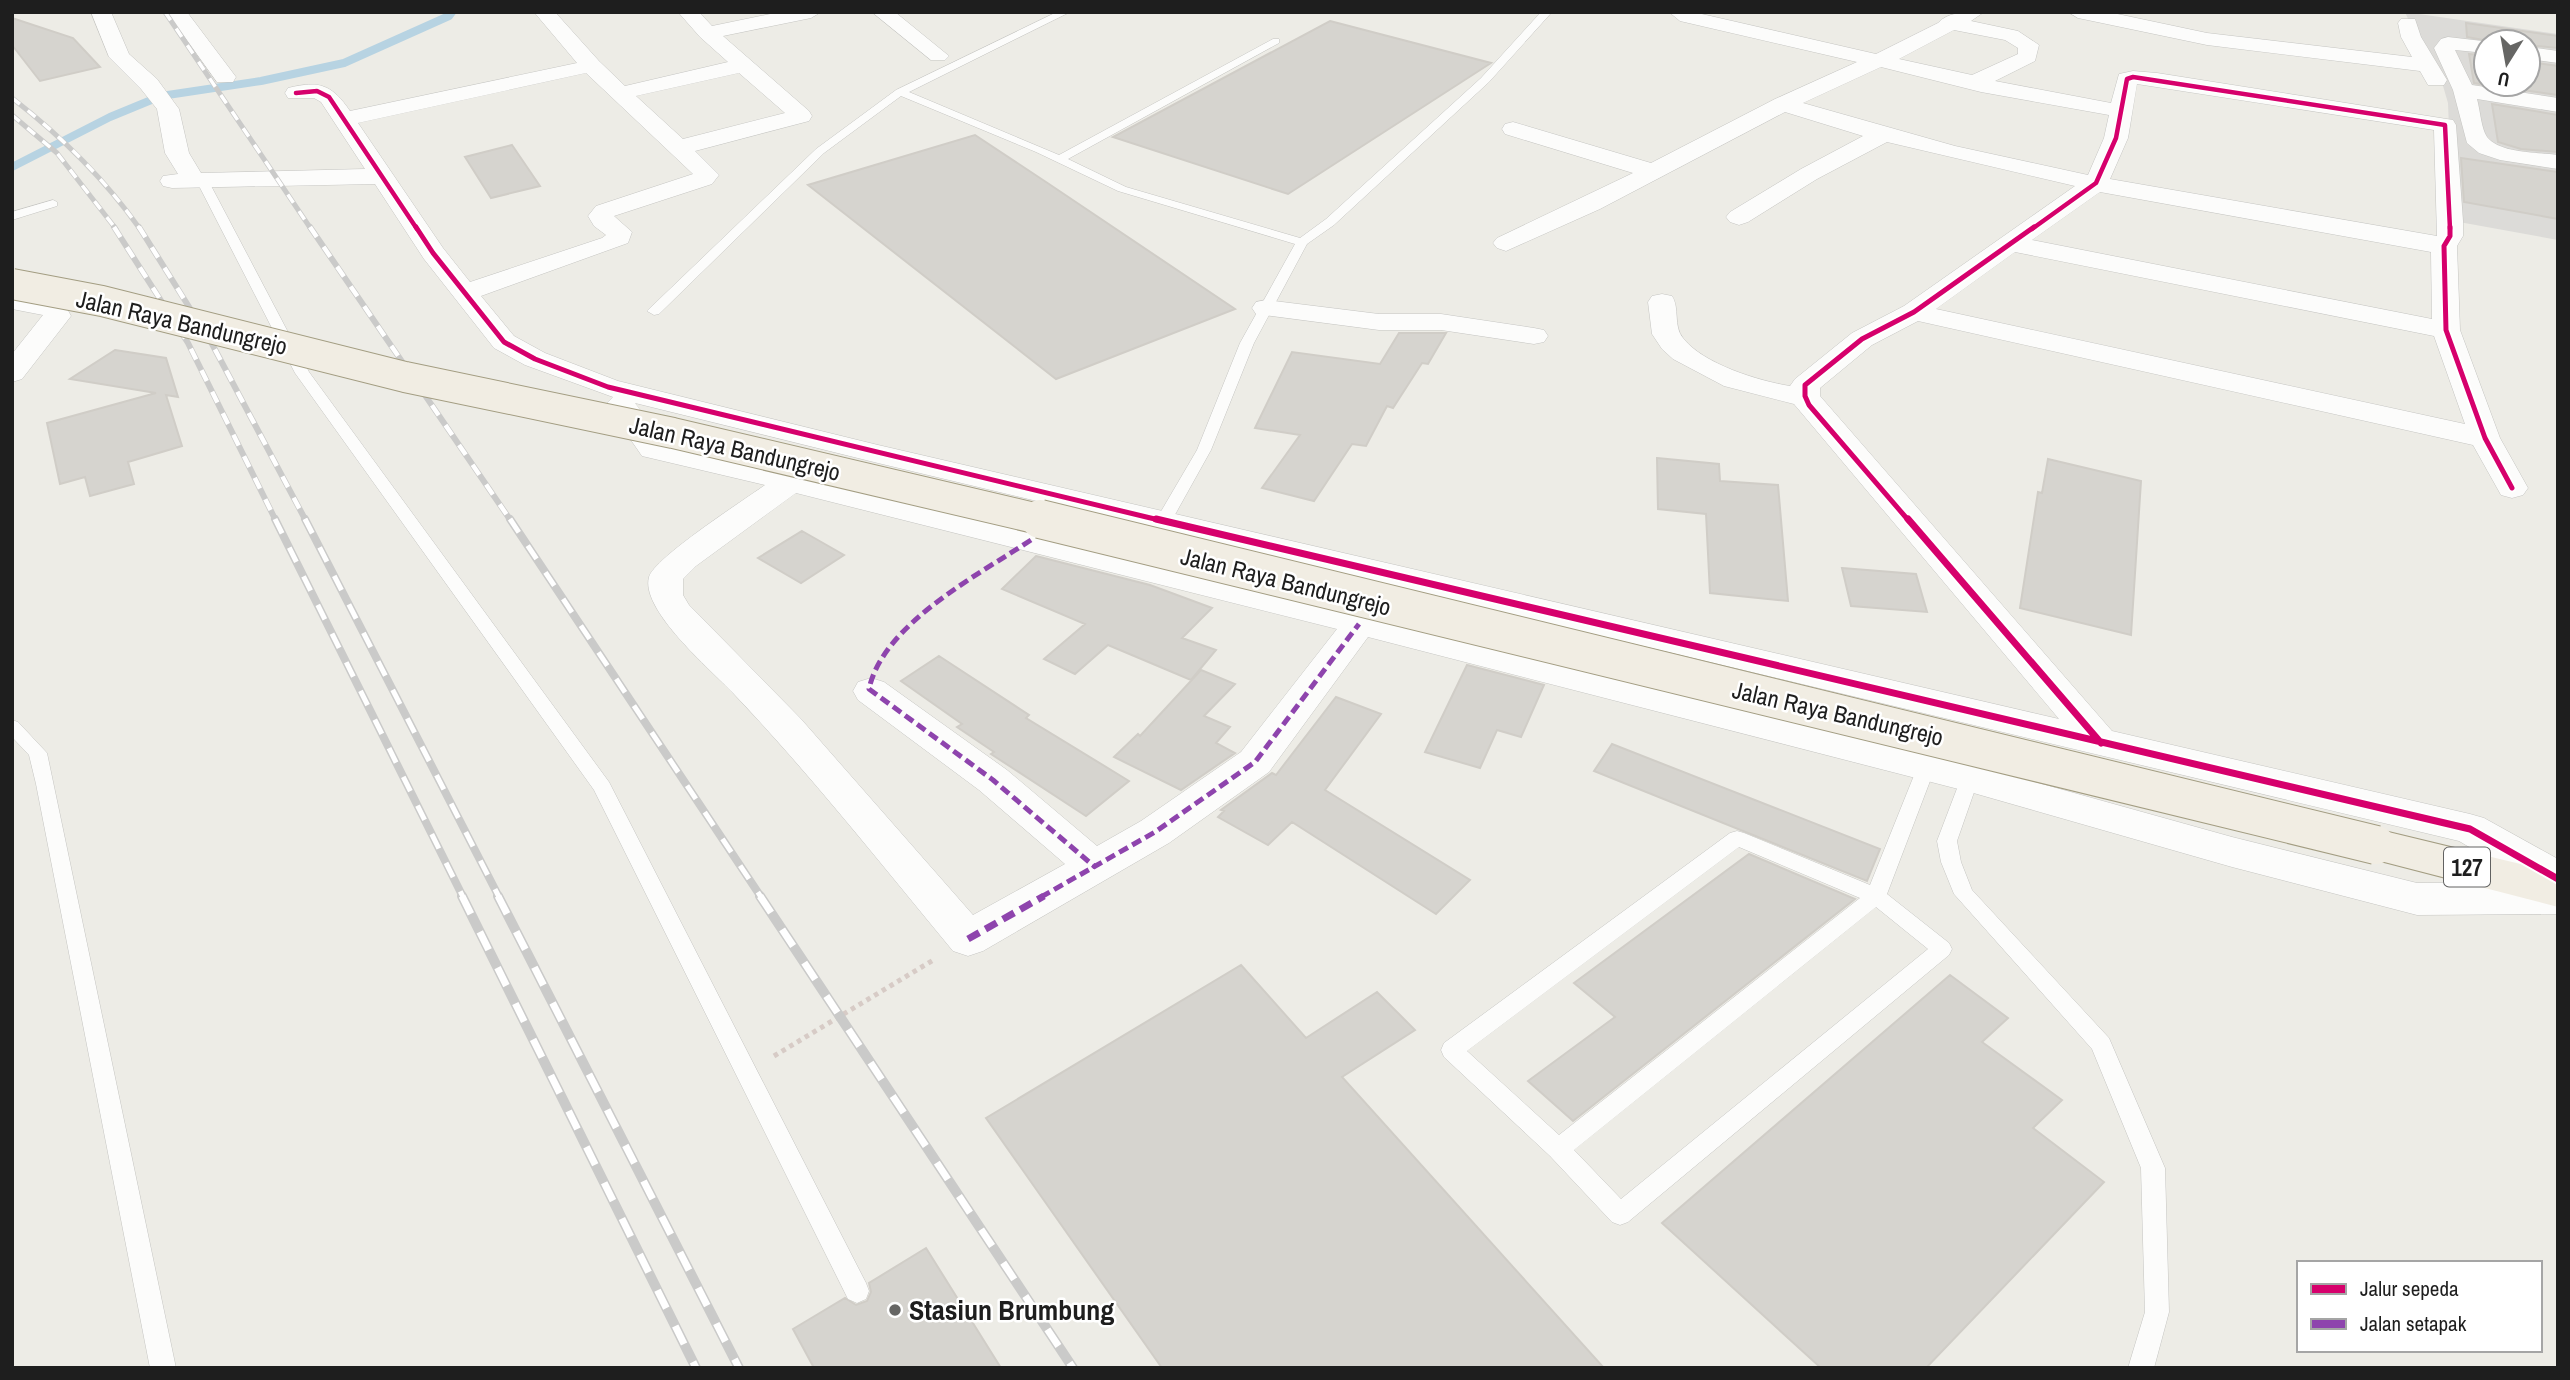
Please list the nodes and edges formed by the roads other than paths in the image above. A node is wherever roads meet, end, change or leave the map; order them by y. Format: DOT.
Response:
graph roads {
  1 [pos="101,12"];
  2 [pos="177,12"];
  3 [pos="544,12"];
  4 [pos="688,12"];
  5 [pos="811,12"];
  6 [pos="881,12"];
  7 [pos="1065,12"];
  8 [pos="1547,12"];
  9 [pos="1679,12"];
  10 [pos="1973,12"];
  11 [pos="2078,12"];
  12 [pos="1948,23"];
  13 [pos="2408,23"];
  14 [pos="706,33"];
  15 [pos="1276,41"];
  16 [pos="2472,46"];
  17 [pos="938,56"];
  18 [pos="1879,61"];
  19 [pos="744,65"];
  20 [pos="591,66"];
  21 [pos="2430,66"];
  22 [pos="225,77"];
  23 [pos="1978,83"];
  24 [pos="2464,90"];
  25 [pos="900,92"];
  26 [pos="296,93"];
  27 [pos="622,93"];
  28 [pos="1783,103"];
  29 [pos="2558,105"];
  30 [pos="2121,111"];
  31 [pos="345,119"];
  32 [pos="2445,125"];
  33 [pos="1513,129"];
  34 [pos="1883,135"];
  35 [pos="677,148"];
  36 [pos="1059,159"];
  37 [pos="2558,162"];
  38 [pos="1652,171"];
  39 [pos="383,177"];
  40 [pos="190,180"];
  41 [pos="2096,183"];
  42 [pos="53,204"];
  43 [pos="12,216"];
  44 [pos="1740,217"];
  45 [pos="1302,242"];
  46 [pos="1506,243"];
  47 [pos="2009,243"];
  48 [pos="2444,246"];
  49 [pos="12,284"];
  50 [pos="466,292"];
  51 [pos="12,301"];
  52 [pos="1662,302"];
  53 [pos="1266,308"];
  54 [pos="654,311"];
  55 [pos="1914,312"];
  56 [pos="2446,330"];
  57 [pos="1534,336"];
  58 [pos="12,373"];
  59 [pos="608,387"];
  60 [pos="1805,396"];
  61 [pos="2485,438"];
  62 [pos="790,482"];
  63 [pos="2512,488"];
  64 [pos="1164,520"];
  65 [pos="1359,624"];
  66 [pos="870,691"];
  67 [pos="12,726"];
  68 [pos="2101,743"];
  69 [pos="1926,768"];
  70 [pos="1970,778"];
  71 [pos="1095,867"];
  72 [pos="2558,878"];
  73 [pos="2558,890"];
  74 [pos="1876,896"];
  75 [pos="2558,898"];
  76 [pos="1558,1149"];
  77 [pos="857,1291"];
  78 [pos="163,1368"];
  79 [pos="2141,1368"];
  1 -- 40 [label="street"];
  2 -- 22 [label="street"];
  3 -- 20 [label="street"];
  4 -- 14 [label="street"];
  5 -- 14 [label="street"];
  6 -- 17 [label="street"];
  7 -- 25 [label="lane"];
  8 -- 45 [label="lane"];
  9 -- 18 [label="street"];
  10 -- 12 [label="street"];
  11 -- 21 [label="street"];
  12 -- 18 [label="street"];
  12 -- 23 [label="street"];
  13 -- 21 [label="street"];
  14 -- 19 [label="street"];
  15 -- 36 [label="lane"];
  16 -- 24 [label="street"];
  18 -- 23 [label="street"];
  18 -- 28 [label="street"];
  19 -- 27 [label="street"];
  19 -- 35 [label="street"];
  20 -- 27 [label="street"];
  20 -- 31 [label="street"];
  21 -- 32 [label="street"];
  23 -- 30 [label="street"];
  24 -- 29 [label="street"];
  24 -- 37 [label="street"];
  25 -- 36 [label="lane"];
  25 -- 54 [label="lane"];
  26 -- 31 [label="street"];
  27 -- 35 [label="street"];
  28 -- 34 [label="street"];
  28 -- 38 [label="street"];
  30 -- 32 [label="street"];
  30 -- 41 [label="street"];
  31 -- 39 [label="street"];
  32 -- 48 [label="street"];
  33 -- 38 [label="street"];
  34 -- 41 [label="street"];
  34 -- 44 [label="street"];
  35 -- 50 [label="street"];
  36 -- 45 [label="lane"];
  38 -- 46 [label="street"];
  39 -- 40 [label="street"];
  39 -- 50 [label="street"];
  40 -- 77 [label="lane"];
  41 -- 47 [label="street"];
  41 -- 48 [label="street"];
  42 -- 43 [label="lane"];
  45 -- 53 [label="lane"];
  47 -- 55 [label="street"];
  47 -- 56 [label="street"];
  48 -- 56 [label="street"];
  49 -- 73 [label="main road, Jalan Raya Bandungrejo / 127, bridge"];
  50 -- 59 [label="street"];
  51 -- 58 [label="street"];
  52 -- 60 [label="street"];
  53 -- 57 [label="street"];
  53 -- 64 [label="lane"];
  55 -- 60 [label="street"];
  55 -- 61 [label="street"];
  56 -- 61 [label="street"];
  59 -- 62 [label="street"];
  59 -- 64 [label="street"];
  60 -- 68 [label="street"];
  61 -- 63 [label="street"];
  62 -- 65 [label="street"];
  62 -- 71 [label="street"];
  64 -- 68 [label="street"];
  65 -- 69 [label="street"];
  65 -- 71 [label="street"];
  66 -- 71 [label="street"];
  67 -- 78 [label="lane"];
  68 -- 72 [label="street"];
  69 -- 70 [label="street"];
  69 -- 74 [label="lane"];
  70 -- 75 [label="street"];
  70 -- 79 [label="lane"];
  74 -- 76 [label="lane"];
  74 -- 76 [label="lane"];
  74 -- 76 [label="lane"];
}
